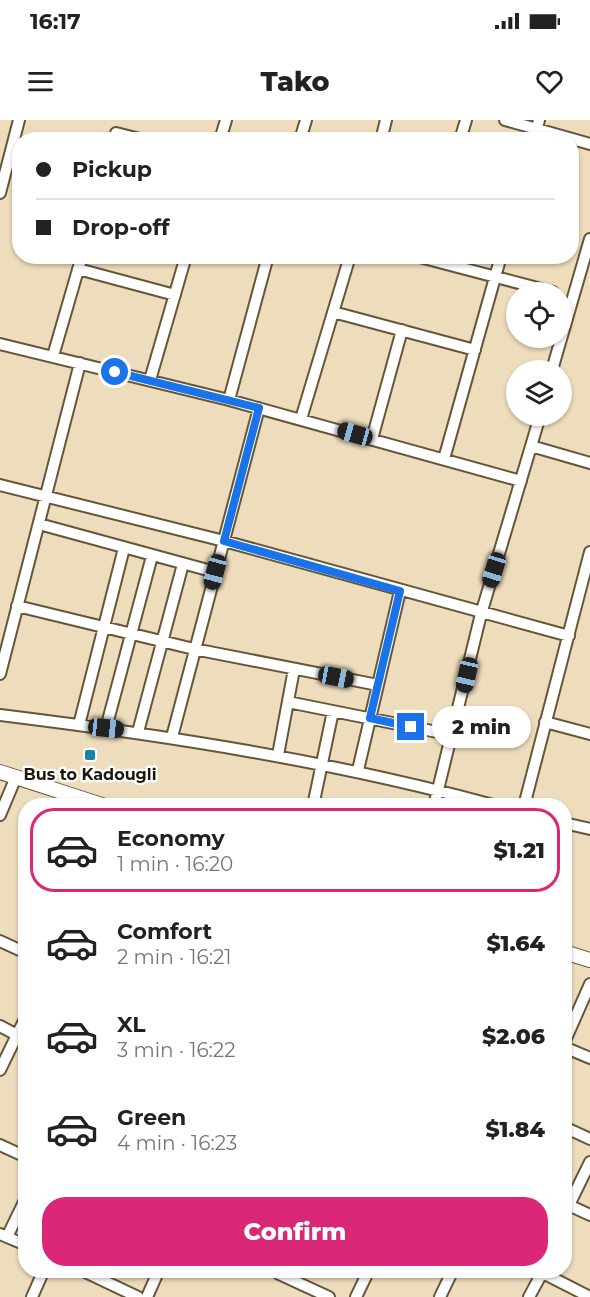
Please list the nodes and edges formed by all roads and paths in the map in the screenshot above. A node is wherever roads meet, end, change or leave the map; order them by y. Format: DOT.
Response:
graph roads {
  1 [pos="505,120"];
  2 [pos="536,130"];
  3 [pos="12,156"];
  4 [pos="0,193"];
  5 [pos="590,239"];
  6 [pos="80,264"];
  7 [pos="184,264"];
  8 [pos="266,264"];
  9 [pos="348,264"];
  10 [pos="449,264"];
  11 [pos="499,264"];
  12 [pos="78,269"];
  13 [pos="586,272"];
  14 [pos="496,277"];
  15 [pos="515,282"];
  16 [pos="175,295"];
  17 [pos="573,298"];
  18 [pos="333,312"];
  19 [pos="402,330"];
  20 [pos="0,344"];
  21 [pos="475,350"];
  22 [pos="53,356"];
  23 [pos="555,360"];
  24 [pos="80,363"];
  25 [pos="150,380"];
  26 [pos="229,400"];
  27 [pos="259,408"];
  28 [pos="301,419"];
  29 [pos="537,426"];
  30 [pos="372,439"];
  31 [pos="531,446"];
  32 [pos="444,459"];
  33 [pos="590,463"];
  34 [pos="521,481"];
  35 [pos="0,485"];
  36 [pos="46,495"];
  37 [pos="39,524"];
  38 [pos="224,541"];
  39 [pos="124,548"];
  40 [pos="590,552"];
  41 [pos="152,556"];
  42 [pos="183,564"];
  43 [pos="215,572"];
  44 [pos="400,591"];
  45 [pos="17,606"];
  46 [pos="481,614"];
  47 [pos="102,627"];
  48 [pos="131,634"];
  49 [pos="568,636"];
  50 [pos="162,642"];
  51 [pos="194,649"];
  52 [pos="1,667"];
  53 [pos="294,669"];
  54 [pos="378,685"];
  55 [pos="288,702"];
  56 [pos="333,711"];
  57 [pos="0,715"];
  58 [pos="370,718"];
  59 [pos="545,722"];
  60 [pos="80,725"];
  61 [pos="106,728"];
  62 [pos="138,732"];
  63 [pos="590,734"];
  64 [pos="452,735"];
  65 [pos="172,736"];
  66 [pos="278,755"];
  67 [pos="323,764"];
  68 [pos="358,771"];
  69 [pos="0,772"];
  70 [pos="16,777"];
  71 [pos="439,790"];
  72 [pos="80,798"];
  73 [pos="315,798"];
  74 [pos="436,798"];
  75 [pos="468,798"];
  76 [pos="526,798"];
  77 [pos="0,815"];
  78 [pos="572,825"];
  79 [pos="590,829"];
  80 [pos="0,940"];
  81 [pos="18,949"];
  82 [pos="572,954"];
  83 [pos="590,960"];
  84 [pos="590,984"];
  85 [pos="0,1026"];
  86 [pos="572,1026"];
  87 [pos="17,1035"];
  88 [pos="572,1049"];
  89 [pos="590,1058"];
  90 [pos="0,1070"];
  91 [pos="572,1131"];
  92 [pos="590,1139"];
  93 [pos="0,1145"];
  94 [pos="18,1153"];
  95 [pos="590,1162"];
  96 [pos="572,1195"];
  97 [pos="572,1206"];
  98 [pos="18,1211"];
  99 [pos="590,1215"];
  100 [pos="4,1235"];
  101 [pos="18,1241"];
  102 [pos="40,1278"];
  103 [pos="97,1278"];
  104 [pos="155,1278"];
  105 [pos="289,1278"];
  106 [pos="365,1278"];
  107 [pos="449,1278"];
  108 [pos="537,1278"];
  109 [pos="551,1278"];
  110 [pos="132,1296"];
  111 [pos="32,1297"];
  112 [pos="147,1297"];
  113 [pos="328,1297"];
  114 [pos="356,1297"];
  115 [pos="440,1297"];
  116 [pos="529,1297"];
  117 [pos="590,1297"];
  1 -- 2 [label="street"];
  3 -- 4 [label="street"];
  5 -- 13 [label="street"];
  6 -- 12 [label="street"];
  7 -- 16 [label="street"];
  8 -- 26 [label="street"];
  9 -- 18 [label="street"];
  10 -- 14 [label="street"];
  11 -- 14 [label="street"];
  12 -- 16 [label="street"];
  12 -- 22 [label="street"];
  13 -- 17 [label="street"];
  14 -- 15 [label="street"];
  14 -- 21 [label="street"];
  16 -- 25 [label="street"];
  17 -- 23 [label="street"];
  18 -- 19 [label="street"];
  18 -- 28 [label="street"];
  19 -- 21 [label="street"];
  19 -- 30 [label="street"];
  20 -- 22 [label="street"];
  21 -- 32 [label="street"];
  22 -- 24 [label="street"];
  24 -- 25 [label="street"];
  24 -- 36 [label="street"];
  25 -- 26 [label="street"];
  26 -- 27 [label="street"];
  27 -- 28 [label="street"];
  27 -- 38 [label="street"];
  28 -- 30 [label="street"];
  29 -- 31 [label="street"];
  30 -- 32 [label="street"];
  31 -- 33 [label="street"];
  31 -- 34 [label="street"];
  32 -- 34 [label="street"];
  34 -- 46 [label="street"];
  35 -- 36 [label="street"];
  36 -- 37 [label="street"];
  36 -- 38 [label="street"];
  37 -- 39 [label="street"];
  37 -- 45 [label="street"];
  38 -- 43 [label="street"];
  38 -- 44 [label="street"];
  39 -- 41 [label="street"];
  39 -- 47 [label="street"];
  40 -- 49 [label="street"];
  41 -- 42 [label="street"];
  41 -- 48 [label="street"];
  42 -- 43 [label="street"];
  42 -- 50 [label="street"];
  43 -- 51 [label="street"];
  44 -- 46 [label="street"];
  44 -- 54 [label="street"];
  45 -- 47 [label="street"];
  45 -- 52 [label="street"];
  46 -- 49 [label="street"];
  46 -- 64 [label="street"];
  47 -- 48 [label="street"];
  47 -- 60 [label="street"];
  48 -- 50 [label="street"];
  48 -- 61 [label="street"];
  49 -- 59 [label="street"];
  50 -- 51 [label="street"];
  50 -- 62 [label="street"];
  51 -- 53 [label="street"];
  51 -- 65 [label="street"];
  53 -- 54 [label="street"];
  53 -- 55 [label="street"];
  54 -- 58 [label="street"];
  55 -- 56 [label="street"];
  55 -- 66 [label="street"];
  56 -- 58 [label="street"];
  56 -- 67 [label="street"];
  57 -- 60 [label="street"];
  58 -- 64 [label="street"];
  58 -- 68 [label="street"];
  59 -- 63 [label="street"];
  59 -- 76 [label="street"];
  60 -- 61 [label="street"];
  61 -- 62 [label="street"];
  62 -- 65 [label="street"];
  64 -- 71 [label="street"];
  65 -- 66 [label="street"];
  66 -- 67 [label="street"];
  67 -- 68 [label="street"];
  67 -- 73 [label="street"];
  68 -- 71 [label="street"];
  69 -- 70 [label="main road"];
  70 -- 72 [label="main road"];
  70 -- 77 [label="street"];
  71 -- 74 [label="street"];
  71 -- 75 [label="street"];
  78 -- 79 [label="street"];
  80 -- 81 [label="street"];
  82 -- 83 [label="main road"];
  84 -- 86 [label="street"];
  85 -- 87 [label="street"];
  87 -- 90 [label="street"];
  88 -- 89 [label="street"];
  91 -- 92 [label="street"];
  93 -- 94 [label="street"];
  95 -- 96 [label="street"];
  97 -- 99 [label="street"];
  98 -- 100 [label="street"];
  100 -- 101 [label="street"];
  102 -- 111 [label="street"];
  103 -- 110 [label="street"];
  104 -- 112 [label="street"];
  105 -- 113 [label="street"];
  106 -- 114 [label="street"];
  107 -- 115 [label="street"];
  108 -- 116 [label="street"];
  109 -- 117 [label="street"];
}
